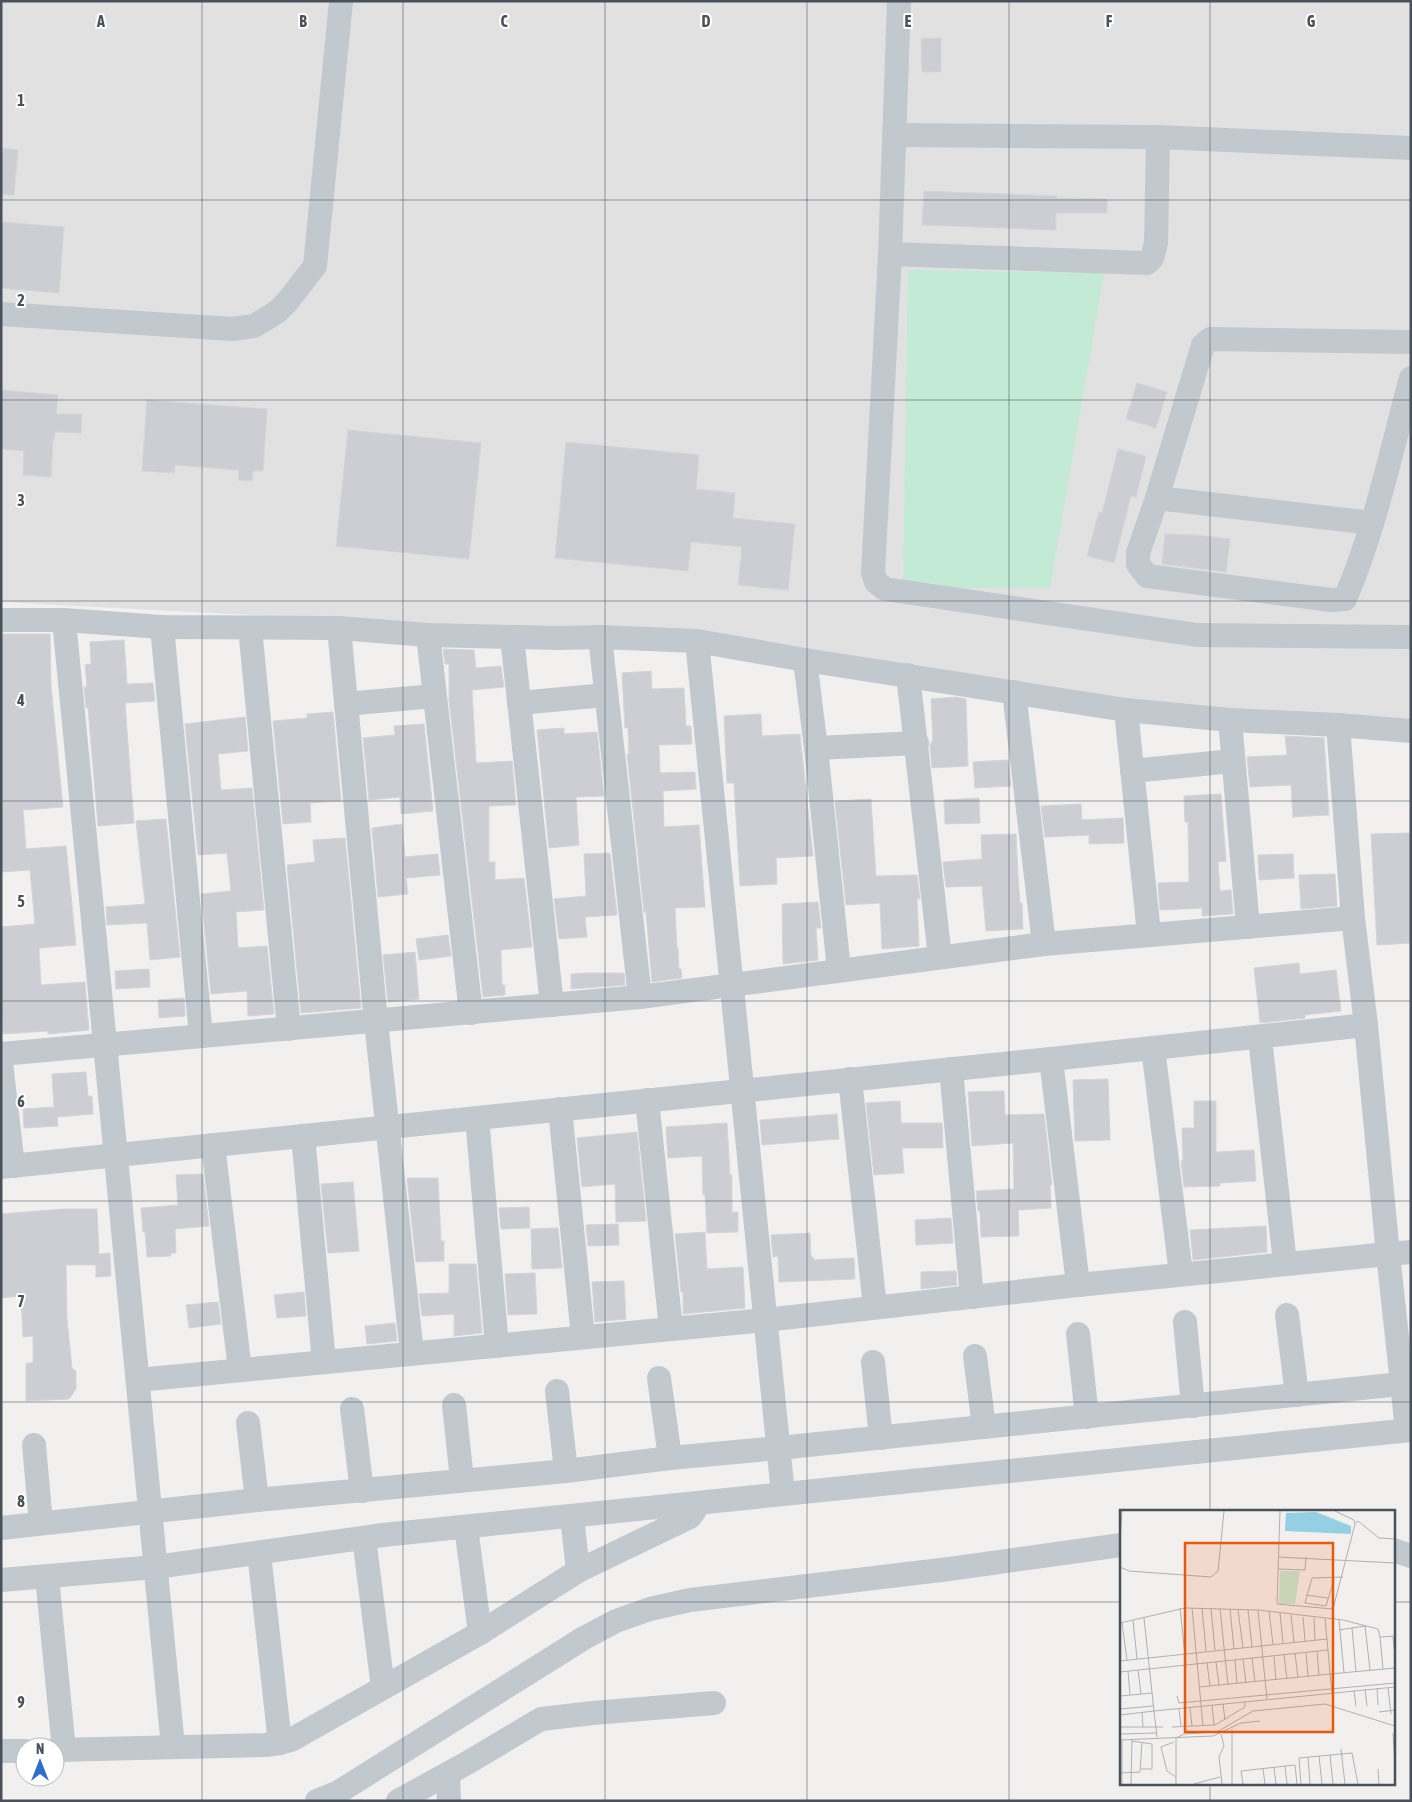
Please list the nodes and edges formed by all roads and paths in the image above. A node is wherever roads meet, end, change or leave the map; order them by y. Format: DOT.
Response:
graph roads {
  1 [pos="341,1"];
  2 [pos="899,1"];
  3 [pos="894,135"];
  4 [pos="1158,137"];
  5 [pos="1411,148"];
  6 [pos="890,254"];
  7 [pos="1,314"];
  8 [pos="1411,342"];
  9 [pos="1411,378"];
  10 [pos="1157,498"];
  11 [pos="1372,523"];
  12 [pos="1,620"];
  13 [pos="64,620"];
  14 [pos="162,627"];
  15 [pos="250,628"];
  16 [pos="339,628"];
  17 [pos="428,635"];
  18 [pos="1411,636"];
  19 [pos="600,637"];
  20 [pos="512,638"];
  21 [pos="697,641"];
  22 [pos="805,660"];
  23 [pos="908,675"];
  24 [pos="1014,692"];
  25 [pos="606,695"];
  26 [pos="434,696"];
  27 [pos="346,704"];
  28 [pos="519,704"];
  29 [pos="1126,710"];
  30 [pos="1230,720"];
  31 [pos="1338,725"];
  32 [pos="1411,731"];
  33 [pos="917,743"];
  34 [pos="816,748"];
  35 [pos="1233,761"];
  36 [pos="1132,771"];
  37 [pos="1354,918"];
  38 [pos="1248,926"];
  39 [pos="1149,934"];
  40 [pos="1044,944"];
  41 [pos="940,957"];
  42 [pos="839,970"];
  43 [pos="732,985"];
  44 [pos="640,997"];
  45 [pos="552,1005"];
  46 [pos="471,1013"];
  47 [pos="376,1022"];
  48 [pos="1366,1025"];
  49 [pos="289,1029"];
  50 [pos="201,1036"];
  51 [pos="1260,1038"];
  52 [pos="104,1044"];
  53 [pos="1153,1048"];
  54 [pos="1,1054"];
  55 [pos="1052,1059"];
  56 [pos="1,1063"];
  57 [pos="951,1069"];
  58 [pos="850,1079"];
  59 [pos="741,1090"];
  60 [pos="647,1100"];
  61 [pos="560,1109"];
  62 [pos="477,1118"];
  63 [pos="387,1127"];
  64 [pos="302,1136"];
  65 [pos="213,1145"];
  66 [pos="115,1155"];
  67 [pos="7,1166"];
  68 [pos="1399,1253"];
  69 [pos="1285,1263"];
  70 [pos="1181,1274"];
  71 [pos="1078,1285"];
  72 [pos="972,1297"];
  73 [pos="875,1307"];
  74 [pos="1286,1315"];
  75 [pos="765,1320"];
  76 [pos="1184,1322"];
  77 [pos="671,1329"];
  78 [pos="1078,1334"];
  79 [pos="583,1337"];
  80 [pos="497,1346"];
  81 [pos="412,1353"];
  82 [pos="975,1356"];
  83 [pos="324,1362"];
  84 [pos="873,1362"];
  85 [pos="240,1370"];
  86 [pos="659,1378"];
  87 [pos="138,1380"];
  88 [pos="1406,1384"];
  89 [pos="557,1391"];
  90 [pos="1297,1395"];
  91 [pos="454,1405"];
  92 [pos="1193,1406"];
  93 [pos="352,1409"];
  94 [pos="1087,1417"];
  95 [pos="248,1424"];
  96 [pos="984,1427"];
  97 [pos="1409,1430"];
  98 [pos="881,1438"];
  99 [pos="34,1445"];
  100 [pos="779,1448"];
  101 [pos="670,1458"];
  102 [pos="566,1471"];
  103 [pos="462,1480"];
  104 [pos="362,1491"];
  105 [pos="784,1494"];
  106 [pos="257,1500"];
  107 [pos="696,1504"];
  108 [pos="150,1512"];
  109 [pos="572,1517"];
  110 [pos="41,1523"];
  111 [pos="466,1527"];
  112 [pos="1,1528"];
  113 [pos="364,1538"];
  114 [pos="1120,1545"];
  115 [pos="1394,1550"];
  116 [pos="259,1553"];
  117 [pos="1411,1556"];
  118 [pos="156,1567"];
  119 [pos="578,1571"];
  120 [pos="47,1577"];
  121 [pos="1,1580"];
  122 [pos="480,1632"];
  123 [pos="383,1688"];
  124 [pos="714,1703"];
  125 [pos="59,1737"];
  126 [pos="280,1743"];
  127 [pos="173,1747"];
  128 [pos="65,1750"];
  129 [pos="1,1751"];
  130 [pos="15,1751"];
  131 [pos="448,1774"];
  132 [pos="317,1801"];
  133 [pos="398,1801"];
  134 [pos="449,1801"];
  1 -- 7 [label="street"];
  2 -- 3 [label="street"];
  3 -- 4 [label="street"];
  3 -- 6 [label="street"];
  4 -- 5 [label="street"];
  4 -- 6 [label="street"];
  6 -- 18 [label="street"];
  8 -- 10 [label="street"];
  9 -- 11 [label="street"];
  10 -- 11 [label="street"];
  10 -- 11 [label="street"];
  12 -- 13 [label="street"];
  13 -- 14 [label="street"];
  13 -- 52 [label="street"];
  14 -- 15 [label="street"];
  14 -- 50 [label="street"];
  15 -- 16 [label="street"];
  15 -- 49 [label="street"];
  16 -- 17 [label="street"];
  16 -- 27 [label="street"];
  17 -- 20 [label="street"];
  17 -- 26 [label="street"];
  19 -- 20 [label="street"];
  19 -- 21 [label="street"];
  19 -- 25 [label="street"];
  20 -- 28 [label="street"];
  21 -- 22 [label="street"];
  21 -- 43 [label="street"];
  22 -- 23 [label="street"];
  22 -- 34 [label="street"];
  23 -- 24 [label="street"];
  23 -- 33 [label="street"];
  24 -- 29 [label="street"];
  24 -- 40 [label="street"];
  25 -- 28 [label="street"];
  25 -- 44 [label="street"];
  26 -- 27 [label="street"];
  26 -- 46 [label="street"];
  27 -- 47 [label="street"];
  28 -- 45 [label="street"];
  29 -- 30 [label="street"];
  29 -- 36 [label="street"];
  30 -- 31 [label="street"];
  30 -- 35 [label="street"];
  31 -- 32 [label="street"];
  31 -- 37 [label="street"];
  33 -- 34 [label="street"];
  33 -- 41 [label="street"];
  34 -- 42 [label="street"];
  35 -- 36 [label="street"];
  35 -- 38 [label="street"];
  36 -- 39 [label="street"];
  37 -- 38 [label="street"];
  37 -- 48 [label="street"];
  38 -- 39 [label="street"];
  39 -- 40 [label="street"];
  40 -- 41 [label="street"];
  41 -- 42 [label="street"];
  42 -- 43 [label="street"];
  43 -- 44 [label="street"];
  43 -- 59 [label="street"];
  44 -- 45 [label="street"];
  45 -- 46 [label="street"];
  46 -- 47 [label="street"];
  47 -- 49 [label="street"];
  47 -- 63 [label="street"];
  48 -- 51 [label="street"];
  48 -- 68 [label="street"];
  49 -- 50 [label="street"];
  50 -- 52 [label="street"];
  51 -- 53 [label="street"];
  51 -- 69 [label="street"];
  52 -- 54 [label="street"];
  52 -- 66 [label="street"];
  53 -- 55 [label="street"];
  53 -- 70 [label="street"];
  55 -- 57 [label="street"];
  55 -- 71 [label="street"];
  56 -- 67 [label="street"];
  57 -- 58 [label="street"];
  57 -- 72 [label="street"];
  58 -- 59 [label="street"];
  58 -- 73 [label="street"];
  59 -- 60 [label="street"];
  59 -- 75 [label="street"];
  60 -- 61 [label="street"];
  60 -- 77 [label="street"];
  61 -- 62 [label="street"];
  61 -- 79 [label="street"];
  62 -- 63 [label="street"];
  62 -- 80 [label="street"];
  63 -- 64 [label="street"];
  63 -- 81 [label="street"];
  64 -- 65 [label="street"];
  64 -- 83 [label="street"];
  65 -- 66 [label="street"];
  65 -- 85 [label="street"];
  66 -- 67 [label="street"];
  66 -- 87 [label="street"];
  68 -- 69 [label="street"];
  68 -- 88 [label="street"];
  69 -- 70 [label="street"];
  70 -- 71 [label="street"];
  71 -- 72 [label="street"];
  72 -- 73 [label="street"];
  73 -- 75 [label="street"];
  74 -- 90 [label="street"];
  75 -- 77 [label="street"];
  75 -- 100 [label="street"];
  76 -- 92 [label="street"];
  77 -- 79 [label="street"];
  78 -- 94 [label="street"];
  79 -- 80 [label="street"];
  80 -- 81 [label="street"];
  81 -- 83 [label="street"];
  82 -- 96 [label="street"];
  83 -- 85 [label="street"];
  84 -- 98 [label="street"];
  85 -- 87 [label="street"];
  86 -- 101 [label="street"];
  87 -- 108 [label="street"];
  88 -- 90 [label="street"];
  88 -- 97 [label="street"];
  89 -- 102 [label="street"];
  90 -- 92 [label="street"];
  91 -- 103 [label="street"];
  92 -- 94 [label="street"];
  93 -- 104 [label="street"];
  94 -- 96 [label="street"];
  95 -- 106 [label="street"];
  96 -- 98 [label="street"];
  97 -- 105 [label="street"];
  98 -- 100 [label="street"];
  99 -- 110 [label="street"];
  100 -- 101 [label="street"];
  100 -- 105 [label="street"];
  101 -- 102 [label="street"];
  102 -- 103 [label="street"];
  103 -- 104 [label="street"];
  104 -- 106 [label="street"];
  105 -- 107 [label="street"];
  106 -- 108 [label="street"];
  107 -- 109 [label="street"];
  107 -- 119 [label="street"];
  108 -- 110 [label="street"];
  108 -- 118 [label="street"];
  109 -- 111 [label="street"];
  109 -- 119 [label="street"];
  110 -- 112 [label="street"];
  111 -- 113 [label="street"];
  111 -- 122 [label="street"];
  113 -- 116 [label="street"];
  113 -- 123 [label="street"];
  114 -- 132 [label="street"];
  115 -- 117 [label="street"];
  116 -- 118 [label="street"];
  116 -- 126 [label="street"];
  118 -- 120 [label="street"];
  118 -- 127 [label="street"];
  119 -- 122 [label="street"];
  120 -- 121 [label="street"];
  120 -- 125 [label="street"];
  122 -- 123 [label="street"];
  123 -- 126 [label="street"];
  124 -- 131 [label="street"];
  126 -- 127 [label="street"];
  127 -- 128 [label="street"];
  129 -- 130 [label="street"];
  131 -- 133 [label="street"];
  131 -- 134 [label="street"];
}
